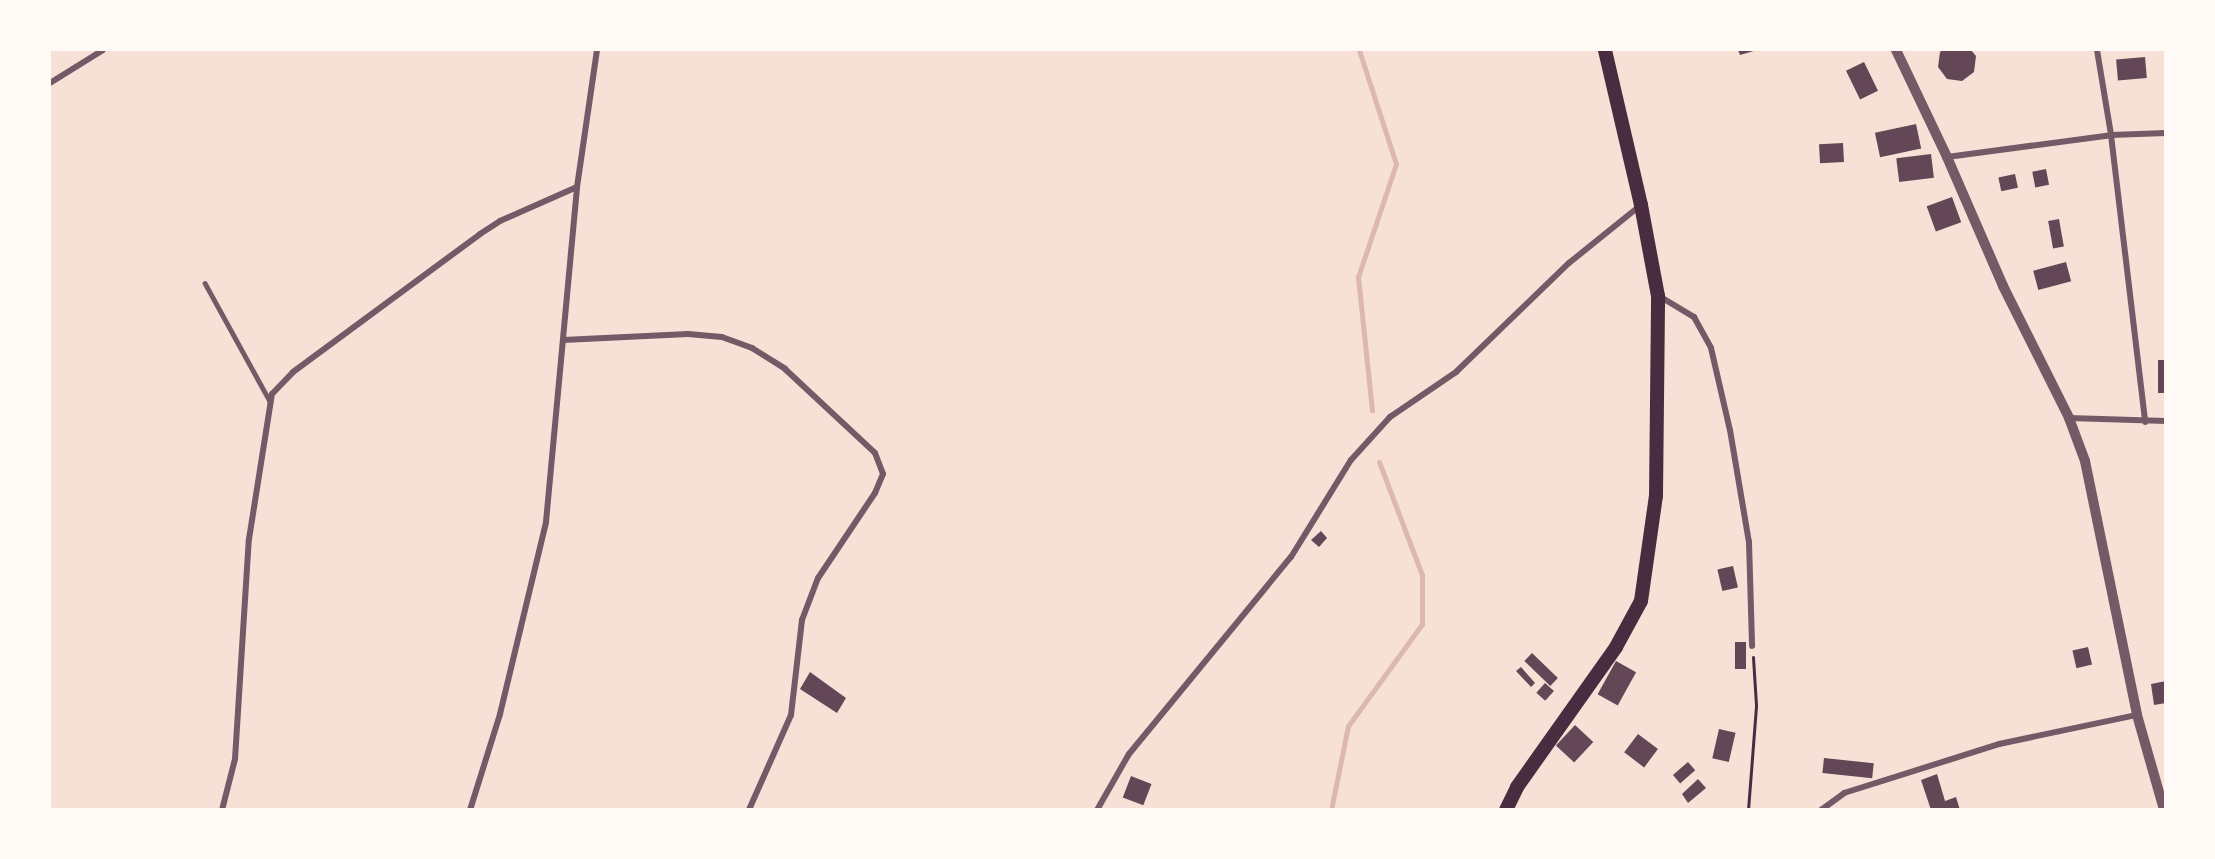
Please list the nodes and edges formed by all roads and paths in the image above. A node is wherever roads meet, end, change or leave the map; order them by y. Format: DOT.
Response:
graph roads {
  1 [pos="103,50"];
  2 [pos="597,50"];
  3 [pos="1605,50"];
  4 [pos="1896,50"];
  5 [pos="2097,50"];
  6 [pos="50,83"];
  7 [pos="2166,133"];
  8 [pos="2111,135"];
  9 [pos="1947,157"];
  10 [pos="577,187"];
  11 [pos="1641,204"];
  12 [pos="205,283"];
  13 [pos="1658,296"];
  14 [pos="562,340"];
  15 [pos="270,401"];
  16 [pos="2069,418"];
  17 [pos="2166,421"];
  18 [pos="2145,422"];
  19 [pos="1752,646"];
  20 [pos="2138,716"];
  21 [pos="222,810"];
  22 [pos="470,810"];
  23 [pos="749,810"];
  24 [pos="1096,810"];
  25 [pos="1506,810"];
  26 [pos="1748,810"];
  27 [pos="1821,810"];
  28 [pos="2164,810"];
  1 -- 6 [label="street"];
  2 -- 10 [label="street"];
  3 -- 11 [label="main road"];
  4 -- 9 [label="street"];
  5 -- 8 [label="street"];
  7 -- 8 [label="street"];
  8 -- 9 [label="street"];
  8 -- 18 [label="street"];
  9 -- 16 [label="street"];
  10 -- 14 [label="street"];
  10 -- 15 [label="street"];
  11 -- 13 [label="main road"];
  11 -- 24 [label="street"];
  12 -- 15 [label="lane"];
  13 -- 19 [label="street"];
  13 -- 25 [label="main road"];
  14 -- 22 [label="street"];
  14 -- 23 [label="street"];
  15 -- 21 [label="street"];
  16 -- 18 [label="street"];
  16 -- 20 [label="street"];
  17 -- 18 [label="street"];
  19 -- 26 [label="path"];
  20 -- 27 [label="street"];
  20 -- 28 [label="street"];
}
